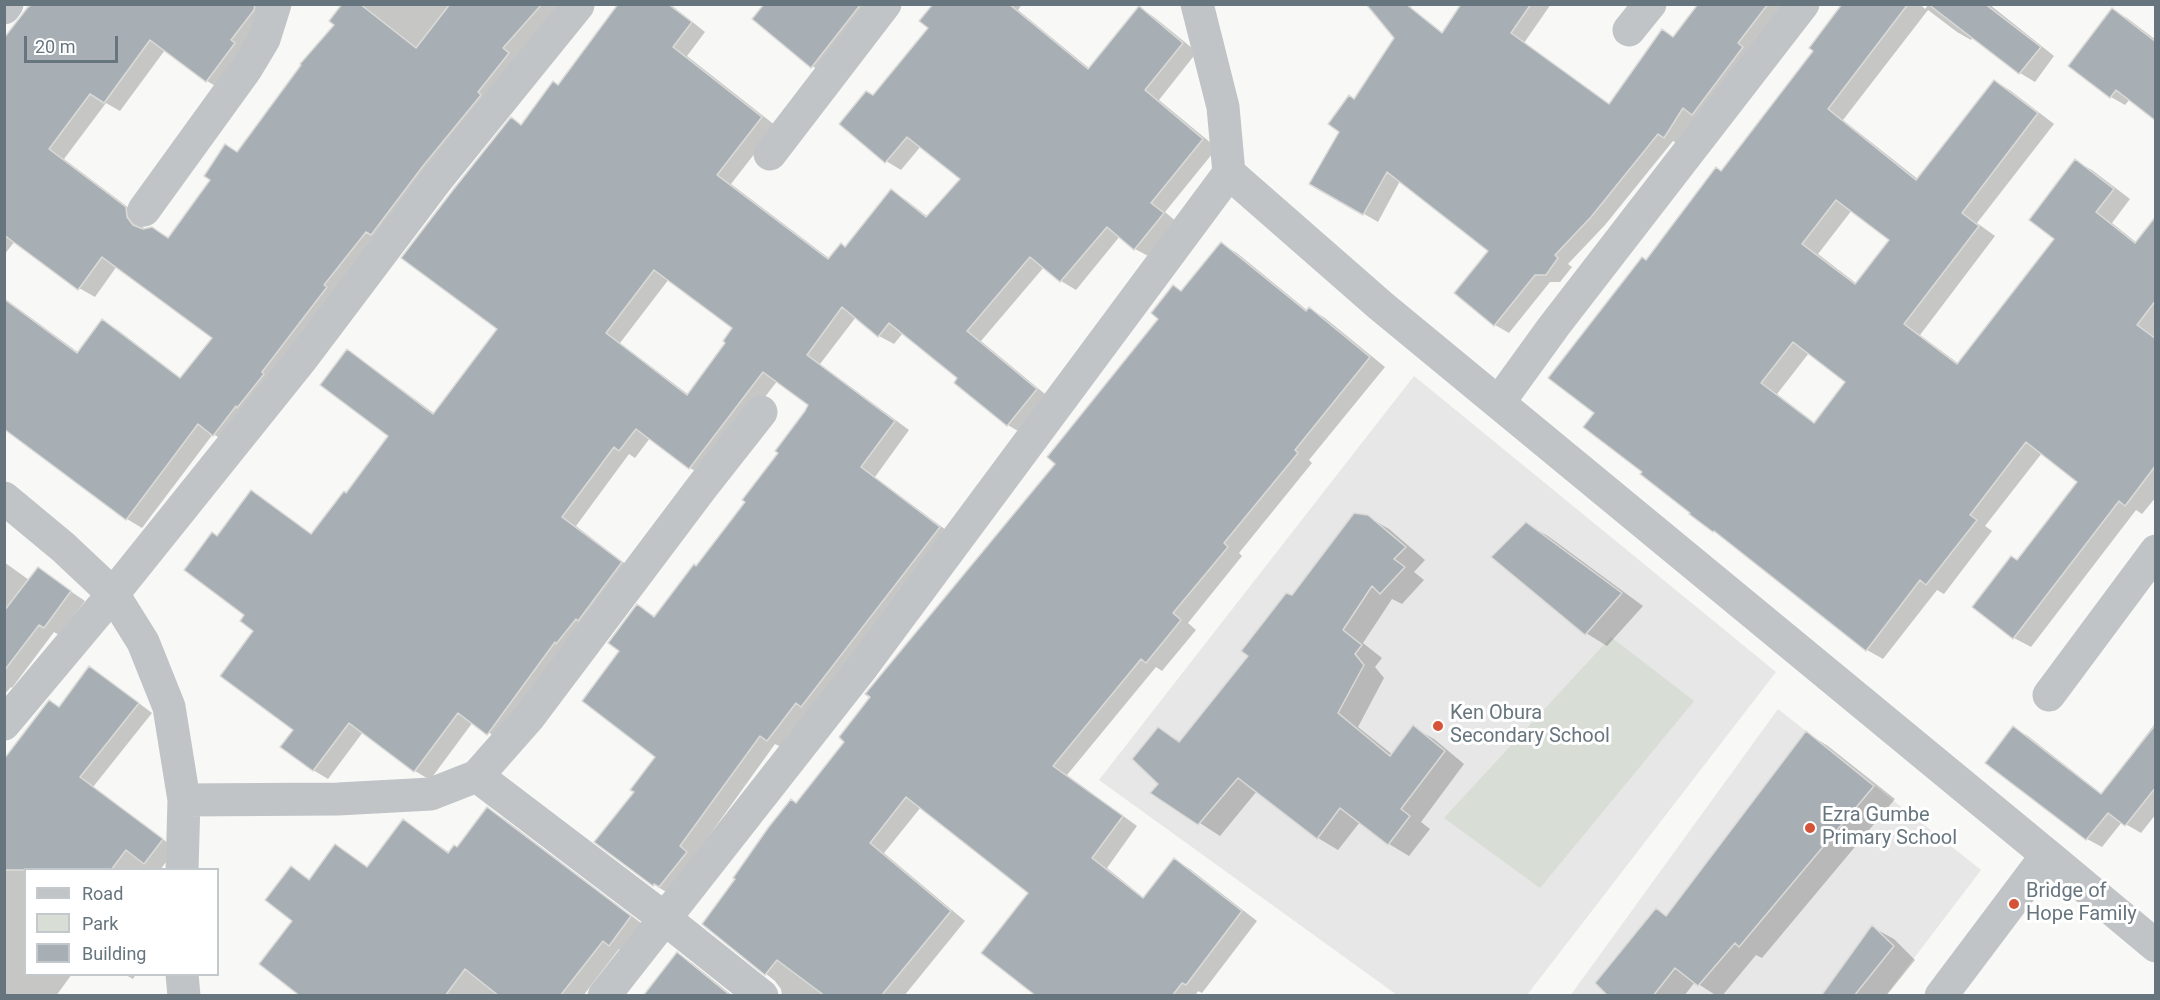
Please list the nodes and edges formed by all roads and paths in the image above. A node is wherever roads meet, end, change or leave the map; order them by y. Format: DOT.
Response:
graph roads {
  1 [pos="275,4"];
  2 [pos="578,4"];
  3 [pos="885,4"];
  4 [pos="1197,4"];
  5 [pos="1650,4"];
  6 [pos="1803,4"];
  7 [pos="1629,30"];
  8 [pos="770,154"];
  9 [pos="1229,173"];
  10 [pos="144,210"];
  11 [pos="1499,402"];
  12 [pos="760,412"];
  13 [pos="4,498"];
  14 [pos="2156,551"];
  15 [pos="113,594"];
  16 [pos="2049,696"];
  17 [pos="4,724"];
  18 [pos="477,776"];
  19 [pos="184,800"];
  20 [pos="2046,855"];
  21 [pos="182,868"];
  22 [pos="664,918"];
  23 [pos="2156,945"];
  24 [pos="182,976"];
  25 [pos="183,996"];
  26 [pos="604,996"];
  27 [pos="762,996"];
  28 [pos="1941,996"];
  1 -- 10 [label="street"];
  2 -- 15 [label="street"];
  3 -- 8 [label="street"];
  4 -- 9 [label="street"];
  5 -- 7 [label="street"];
  6 -- 11 [label="street"];
  9 -- 11 [label="street"];
  9 -- 22 [label="street"];
  11 -- 20 [label="street"];
  12 -- 18 [label="street"];
  13 -- 15 [label="street"];
  14 -- 16 [label="street"];
  15 -- 17 [label="street"];
  15 -- 19 [label="street"];
  18 -- 19 [label="street"];
  18 -- 22 [label="street"];
  19 -- 21 [label="street"];
  20 -- 23 [label="street"];
  20 -- 28 [label="street"];
  22 -- 26 [label="street"];
  22 -- 27 [label="street"];
  24 -- 25 [label="street"];
}
